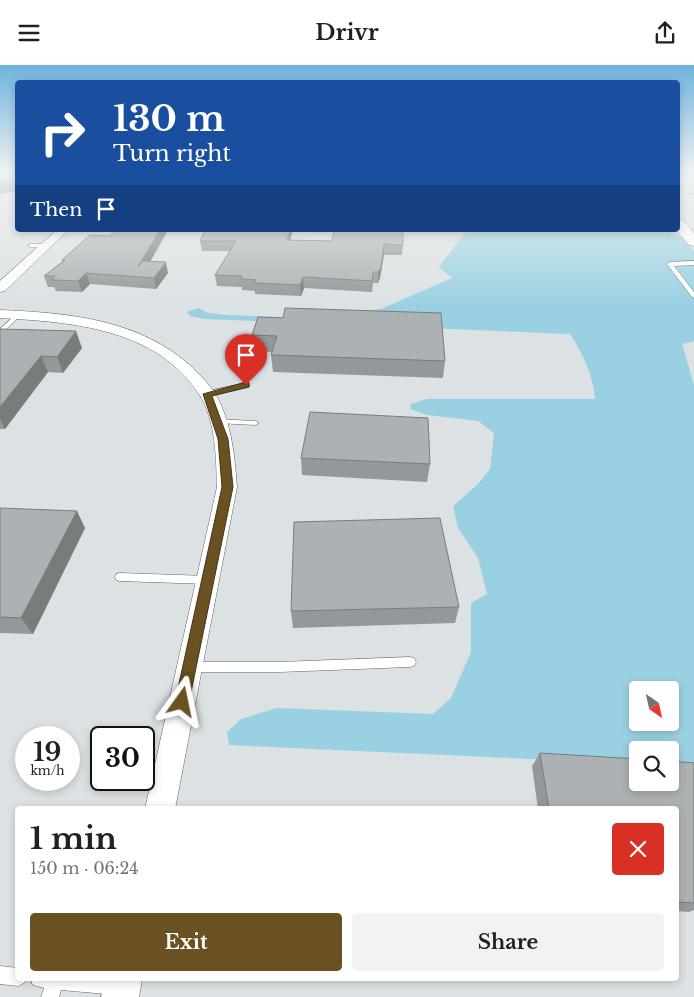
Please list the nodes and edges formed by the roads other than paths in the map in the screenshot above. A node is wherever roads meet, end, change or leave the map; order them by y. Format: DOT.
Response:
graph roads {
  1 [pos="680,226"];
  2 [pos="61,232"];
  3 [pos="694,242"];
  4 [pos="31,245"];
  5 [pos="45,246"];
  6 [pos="694,263"];
  7 [pos="0,288"];
  8 [pos="694,296"];
  9 [pos="9,315"];
  10 [pos="0,333"];
  11 [pos="246,385"];
  12 [pos="207,394"];
  13 [pos="217,421"];
  14 [pos="255,423"];
  15 [pos="120,577"];
  16 [pos="208,580"];
  17 [pos="410,662"];
  18 [pos="190,667"];
  19 [pos="161,806"];
  20 [pos="0,975"];
  21 [pos="15,977"];
  22 [pos="48,985"];
  23 [pos="122,987"];
  1 -- 3 [label="main road"];
  2 -- 5 [label="street"];
  4 -- 5 [label="lane"];
  5 -- 7 [label="street"];
  6 -- 8 [label="lane"];
  9 -- 10 [label="lane"];
  9 -- 12 [label="street"];
  11 -- 12 [label="lane"];
  12 -- 13 [label="street"];
  13 -- 14 [label="lane"];
  13 -- 16 [label="street"];
  15 -- 16 [label="lane"];
  16 -- 18 [label="street"];
  17 -- 18 [label="lane"];
  18 -- 19 [label="street"];
  20 -- 21 [label="lane"];
  22 -- 23 [label="lane"];
}
